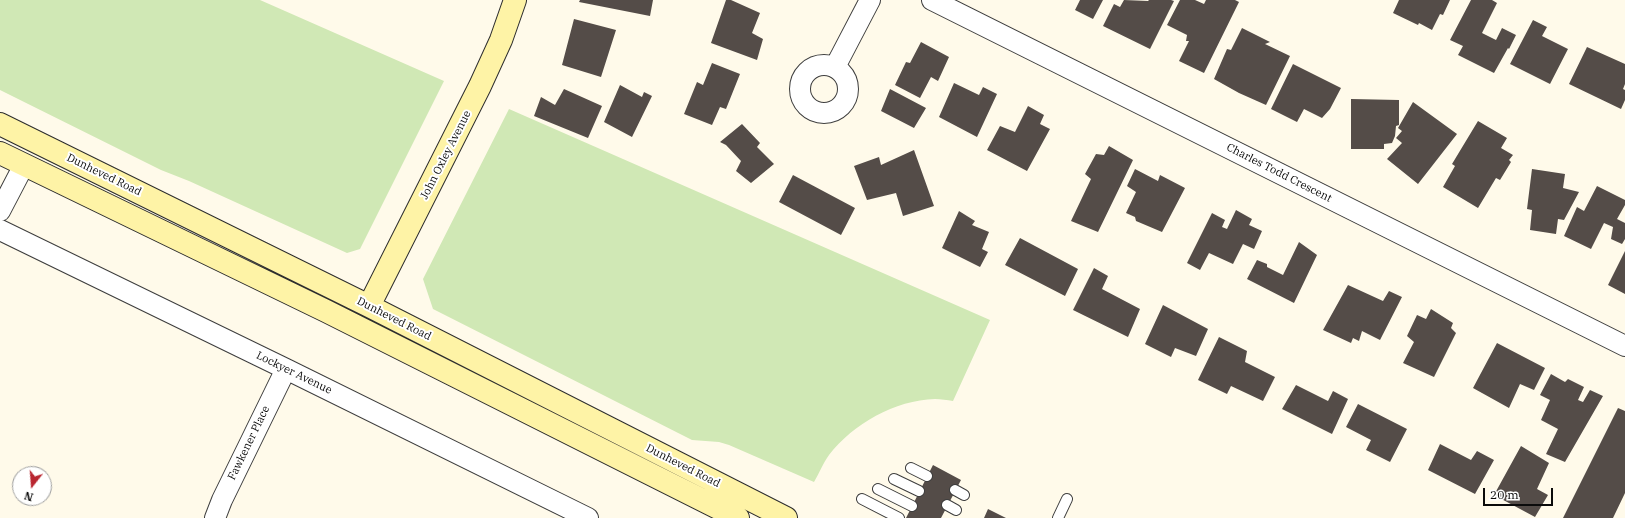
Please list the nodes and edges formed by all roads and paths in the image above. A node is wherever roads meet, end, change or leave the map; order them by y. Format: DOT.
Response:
graph roads {
  1 [pos="516,0"];
  2 [pos="870,0"];
  3 [pos="932,0"];
  4 [pos="835,67"];
  5 [pos="0,124"];
  6 [pos="0,138"];
  7 [pos="0,153"];
  8 [pos="82,164"];
  9 [pos="24,165"];
  10 [pos="0,211"];
  11 [pos="0,230"];
  12 [pos="369,306"];
  13 [pos="326,311"];
  14 [pos="391,344"];
  15 [pos="1625,346"];
  16 [pos="286,369"];
  17 [pos="911,468"];
  18 [pos="927,476"];
  19 [pos="894,479"];
  20 [pos="878,489"];
  21 [pos="919,491"];
  22 [pos="1067,499"];
  23 [pos="862,500"];
  24 [pos="912,506"];
  25 [pos="215,518"];
  26 [pos="588,518"];
  27 [pos="738,518"];
  28 [pos="786,518"];
  29 [pos="899,518"];
  30 [pos="1058,518"];
  1 -- 12 [label="main road, John Oxley Avenue"];
  2 -- 4 [label="street"];
  3 -- 15 [label="street, Charles Todd Crescent"];
  5 -- 8 [label="main road, Dunheved Road"];
  6 -- 9 [label="main road"];
  7 -- 9 [label="main road, Dunheved Road"];
  8 -- 9 [label="main road"];
  8 -- 12 [label="main road, Dunheved Road"];
  9 -- 10 [label="street"];
  9 -- 13 [label="main road, Dunheved Road"];
  11 -- 16 [label="street, Lockyer Avenue"];
  12 -- 13 [label="main road"];
  12 -- 14 [label="main road"];
  12 -- 28 [label="main road, Dunheved Road"];
  13 -- 14 [label="main road, Dunheved Road"];
  14 -- 27 [label="main road, Dunheved Road"];
  16 -- 25 [label="street, Fawkener Place"];
  16 -- 26 [label="street, Lockyer Avenue"];
  17 -- 18 [label="lane"];
  19 -- 21 [label="lane"];
  20 -- 24 [label="lane"];
  22 -- 30 [label="lane"];
  23 -- 29 [label="lane"];
}
